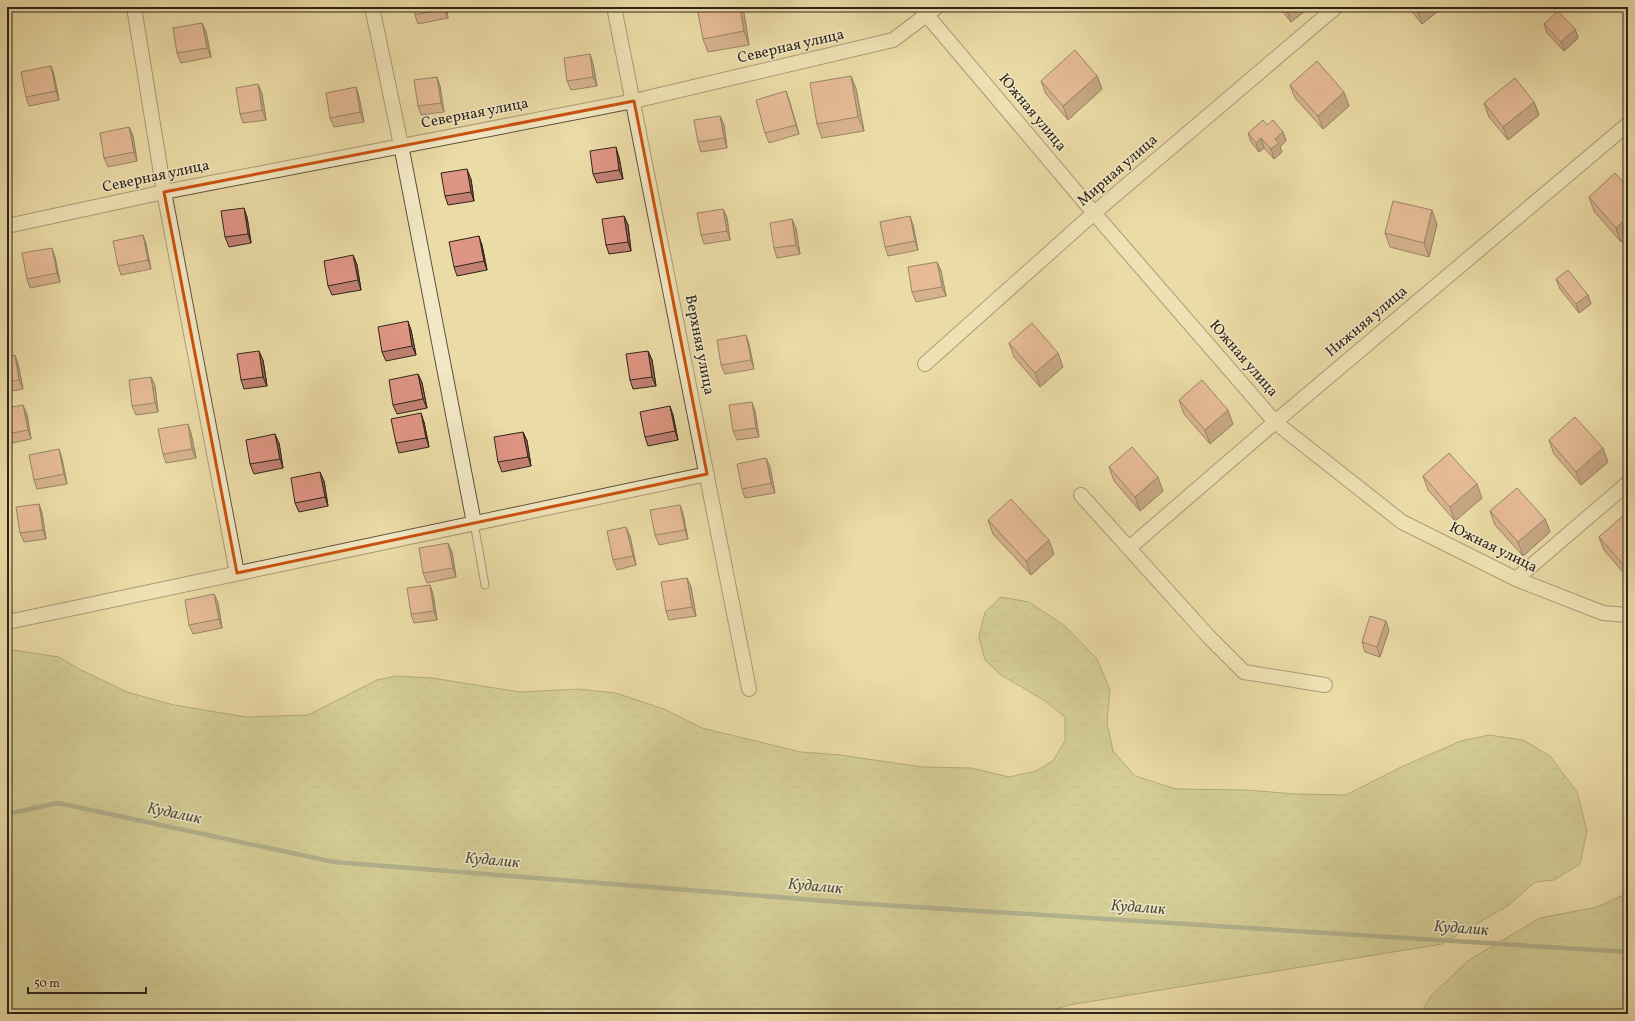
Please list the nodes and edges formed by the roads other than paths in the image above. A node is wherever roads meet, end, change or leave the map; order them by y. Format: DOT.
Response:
graph roads {
  1 [pos="134,7"];
  2 [pos="372,7"];
  3 [pos="614,7"];
  4 [pos="1336,7"];
  5 [pos="928,10"];
  6 [pos="634,101"];
  7 [pos="1628,124"];
  8 [pos="401,145"];
  9 [pos="164,192"];
  10 [pos="1094,213"];
  11 [pos="7,226"];
  12 [pos="925,364"];
  13 [pos="1275,422"];
  14 [pos="707,474"];
  15 [pos="1628,483"];
  16 [pos="1081,495"];
  17 [pos="474,523"];
  18 [pos="1129,548"];
  19 [pos="237,572"];
  20 [pos="1516,579"];
  21 [pos="485,585"];
  22 [pos="1628,615"];
  23 [pos="7,617"];
  24 [pos="1325,685"];
  25 [pos="749,689"];
  1 -- 9 [label="street"];
  2 -- 8 [label="street"];
  3 -- 6 [label="street, Верхняя улица"];
  4 -- 10 [label="street, Мирная улица"];
  5 -- 6 [label="street, Северная улица"];
  5 -- 10 [label="street, Южная улица"];
  6 -- 8 [label="street, Северная улица"];
  6 -- 14 [label="street, Верхняя улица"];
  7 -- 13 [label="street, Нижняя улица"];
  8 -- 9 [label="street, Северная улица"];
  8 -- 17 [label="street"];
  9 -- 11 [label="street, Северная улица"];
  9 -- 19 [label="street"];
  10 -- 12 [label="street, Мирная улица"];
  10 -- 13 [label="street, Южная улица"];
  13 -- 18 [label="street, Нижняя улица"];
  13 -- 20 [label="street, Южная улица"];
  14 -- 17 [label="street"];
  14 -- 25 [label="street, Верхняя улица"];
  15 -- 20 [label="street"];
  16 -- 18 [label="street"];
  17 -- 19 [label="street"];
  17 -- 21 [label="lane"];
  18 -- 24 [label="street"];
  19 -- 23 [label="street"];
  20 -- 22 [label="street, Южная улица"];
}
